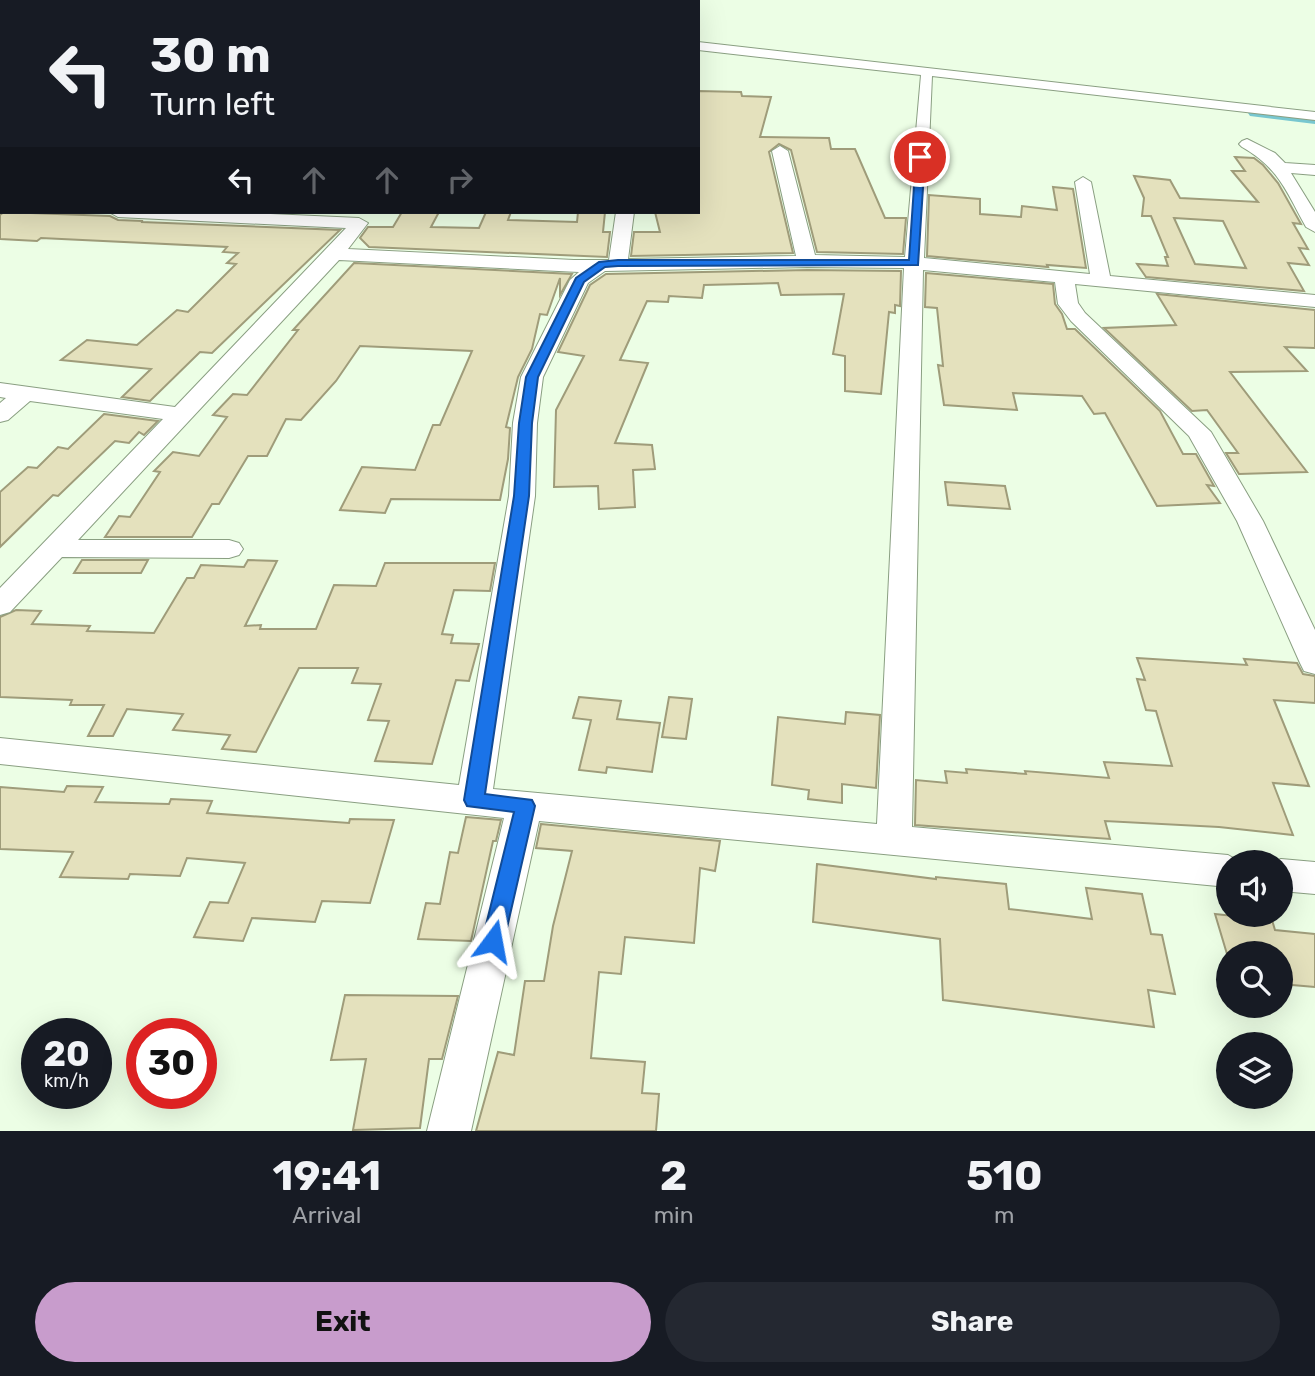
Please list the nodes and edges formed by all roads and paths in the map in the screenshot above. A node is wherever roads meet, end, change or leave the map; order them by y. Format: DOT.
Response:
graph roads {
  1 [pos="700,46"];
  2 [pos="926,78"];
  3 [pos="1315,116"];
  4 [pos="1247,144"];
  5 [pos="780,150"];
  6 [pos="1280,169"];
  7 [pos="1315,170"];
  8 [pos="1083,182"];
  9 [pos="200,214"];
  10 [pos="624,214"];
  11 [pos="363,218"];
  12 [pos="1315,227"];
  13 [pos="334,254"];
  14 [pos="807,261"];
  15 [pos="914,263"];
  16 [pos="610,264"];
  17 [pos="577,273"];
  18 [pos="1064,276"];
  19 [pos="1101,280"];
  20 [pos="1310,301"];
  21 [pos="1315,324"];
  22 [pos="0,390"];
  23 [pos="25,393"];
  24 [pos="0,415"];
  25 [pos="183,415"];
  26 [pos="54,548"];
  27 [pos="229,549"];
  28 [pos="0,605"];
  29 [pos="1315,663"];
  30 [pos="0,751"];
  31 [pos="474,800"];
  32 [pos="525,806"];
  33 [pos="894,841"];
  34 [pos="1216,869"];
  35 [pos="1293,876"];
  36 [pos="1315,878"];
  37 [pos="449,1131"];
  1 -- 3 [label="street"];
  2 -- 15 [label="street"];
  4 -- 6 [label="street"];
  5 -- 14 [label="street"];
  6 -- 7 [label="street"];
  6 -- 12 [label="street"];
  8 -- 19 [label="street"];
  9 -- 11 [label="street"];
  10 -- 16 [label="street"];
  11 -- 13 [label="street"];
  13 -- 17 [label="street"];
  13 -- 25 [label="street"];
  14 -- 15 [label="street"];
  14 -- 16 [label="street"];
  15 -- 18 [label="street"];
  15 -- 33 [label="street"];
  16 -- 17 [label="street"];
  17 -- 31 [label="street"];
  18 -- 19 [label="street"];
  18 -- 29 [label="street"];
  19 -- 20 [label="street"];
  20 -- 21 [label="street"];
  22 -- 23 [label="street"];
  23 -- 24 [label="street"];
  23 -- 25 [label="street"];
  25 -- 26 [label="street"];
  26 -- 27 [label="street"];
  26 -- 28 [label="street"];
  30 -- 31 [label="street"];
  31 -- 32 [label="street"];
  32 -- 33 [label="street"];
  32 -- 37 [label="street"];
  33 -- 34 [label="street"];
  35 -- 36 [label="street"];
}
